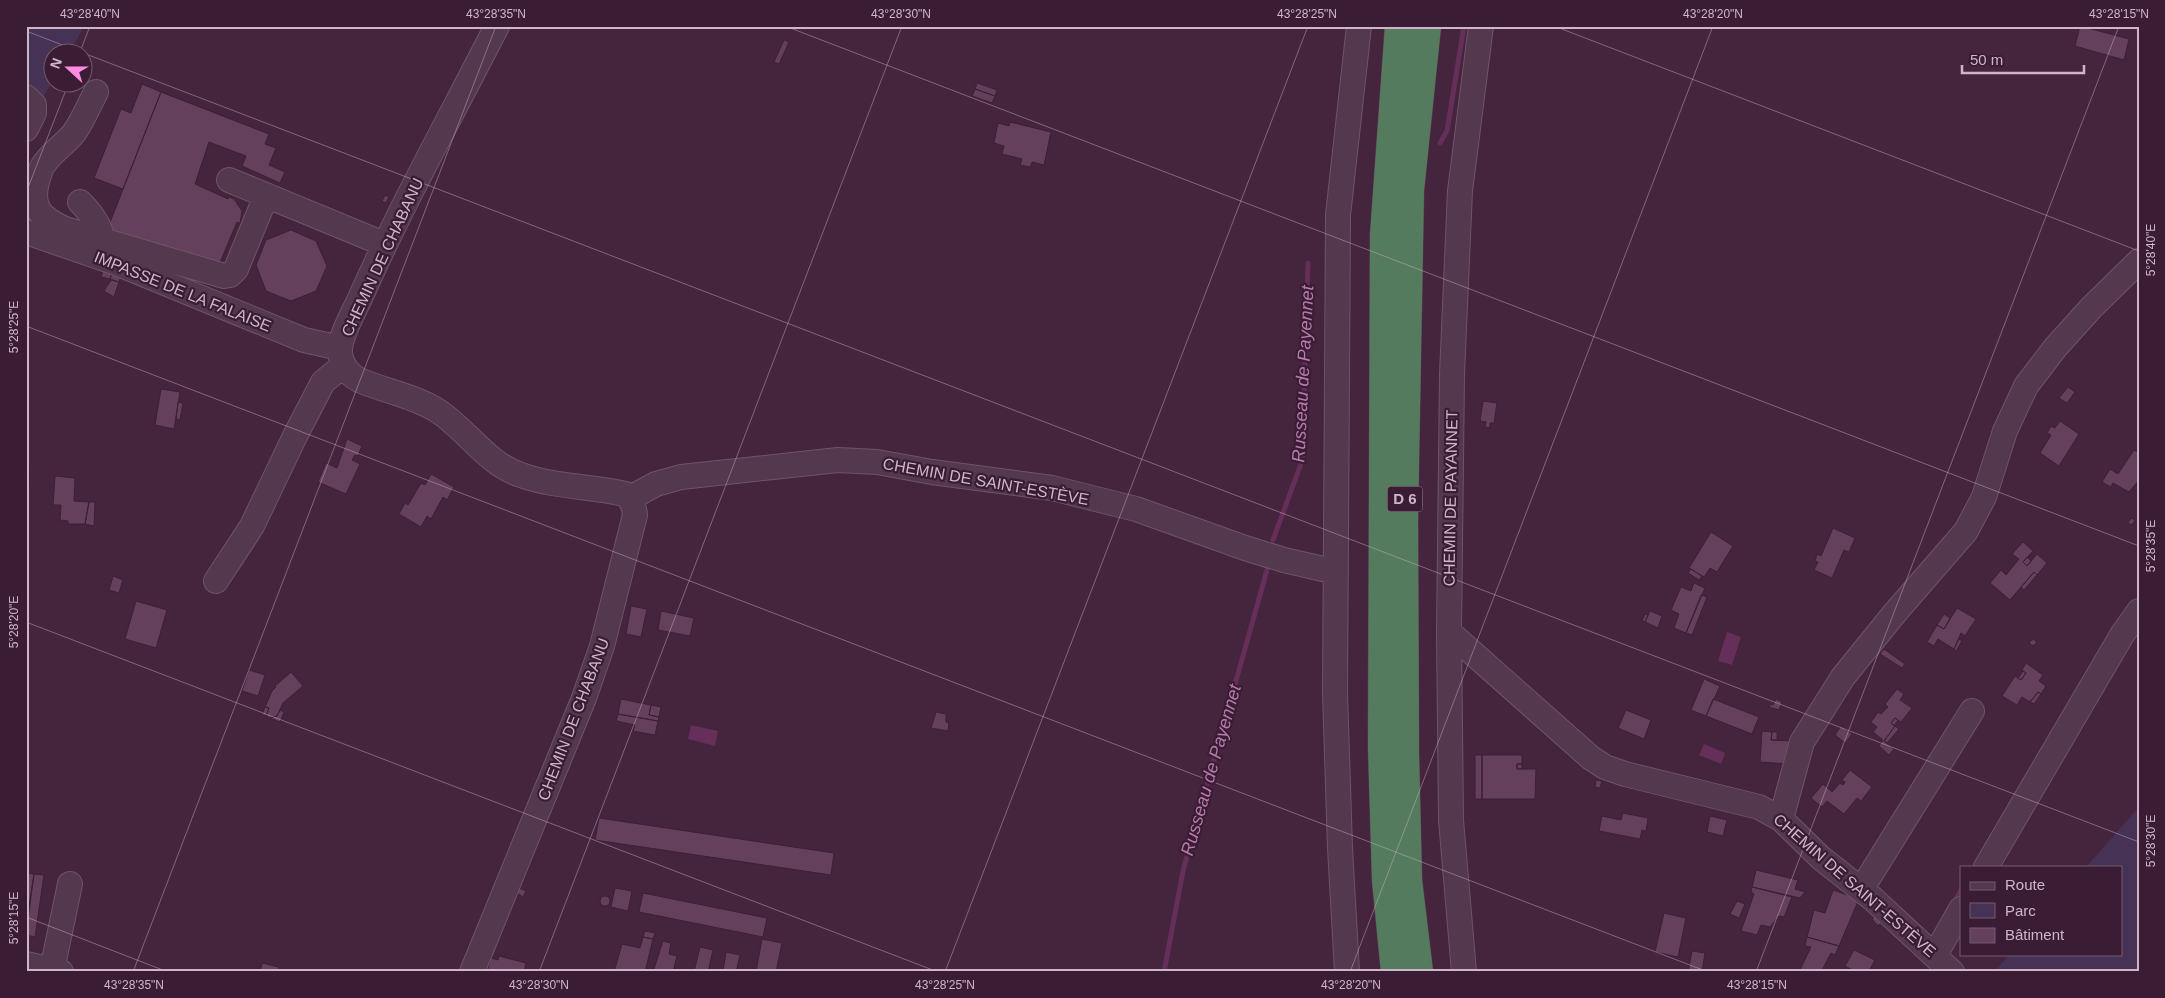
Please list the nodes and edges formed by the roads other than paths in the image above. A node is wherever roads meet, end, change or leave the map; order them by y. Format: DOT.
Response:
graph roads {
  1 [pos="497,26"];
  2 [pos="1359,26"];
  3 [pos="1399,26"];
  4 [pos="1427,26"];
  5 [pos="1481,26"];
  6 [pos="96,92"];
  7 [pos="26,97"];
  8 [pos="26,129"];
  9 [pos="229,180"];
  10 [pos="266,196"];
  11 [pos="80,202"];
  12 [pos="26,232"];
  13 [pos="384,244"];
  14 [pos="101,249"];
  15 [pos="2139,261"];
  16 [pos="342,357"];
  17 [pos="630,498"];
  18 [pos="1336,572"];
  19 [pos="216,581"];
  20 [pos="2139,611"];
  21 [pos="1448,632"];
  22 [pos="1972,711"];
  23 [pos="1781,819"];
  24 [pos="1987,866"];
  25 [pos="70,884"];
  26 [pos="1861,890"];
  27 [pos="1960,911"];
  28 [pos="1935,954"];
  29 [pos="26,964"];
  30 [pos="56,971"];
  31 [pos="472,972"];
  32 [pos="1347,972"];
  33 [pos="1395,972"];
  34 [pos="1419,972"];
  35 [pos="1464,972"];
  36 [pos="1952,972"];
  1 -- 13 [label="street, CHEMIN DE CHABANU"];
  2 -- 18 [label="street"];
  3 -- 33 [label="highway, D 6"];
  4 -- 34 [label="highway, D 6"];
  5 -- 21 [label="street, CHEMIN DE PAYANNET"];
  6 -- 14 [label="street"];
  7 -- 8 [label="street"];
  9 -- 10 [label="street"];
  10 -- 13 [label="street"];
  10 -- 14 [label="street"];
  11 -- 14 [label="street"];
  12 -- 14 [label="street, IMPASSE DE LA FALAISE"];
  13 -- 16 [label="street, CHEMIN DE CHABANU"];
  14 -- 16 [label="street, IMPASSE DE LA FALAISE"];
  15 -- 23 [label="street"];
  16 -- 17 [label="street"];
  16 -- 19 [label="street"];
  17 -- 18 [label="street, CHEMIN DE SAINT-ESTÈVE"];
  17 -- 31 [label="street, CHEMIN DE CHABANU"];
  18 -- 32 [label="street"];
  20 -- 24 [label="street"];
  21 -- 23 [label="street, CHEMIN DE SAINT-ESTÈVE"];
  21 -- 35 [label="street, CHEMIN DE PAYANNET"];
  22 -- 26 [label="street"];
  23 -- 26 [label="street, CHEMIN DE SAINT-ESTÈVE"];
  25 -- 30 [label="street"];
  26 -- 28 [label="street, CHEMIN DE SAINT-ESTÈVE"];
  27 -- 28 [label="street"];
  28 -- 36 [label="street, CHEMIN DE SAINT-ESTÈVE"];
  29 -- 30 [label="street"];
}
